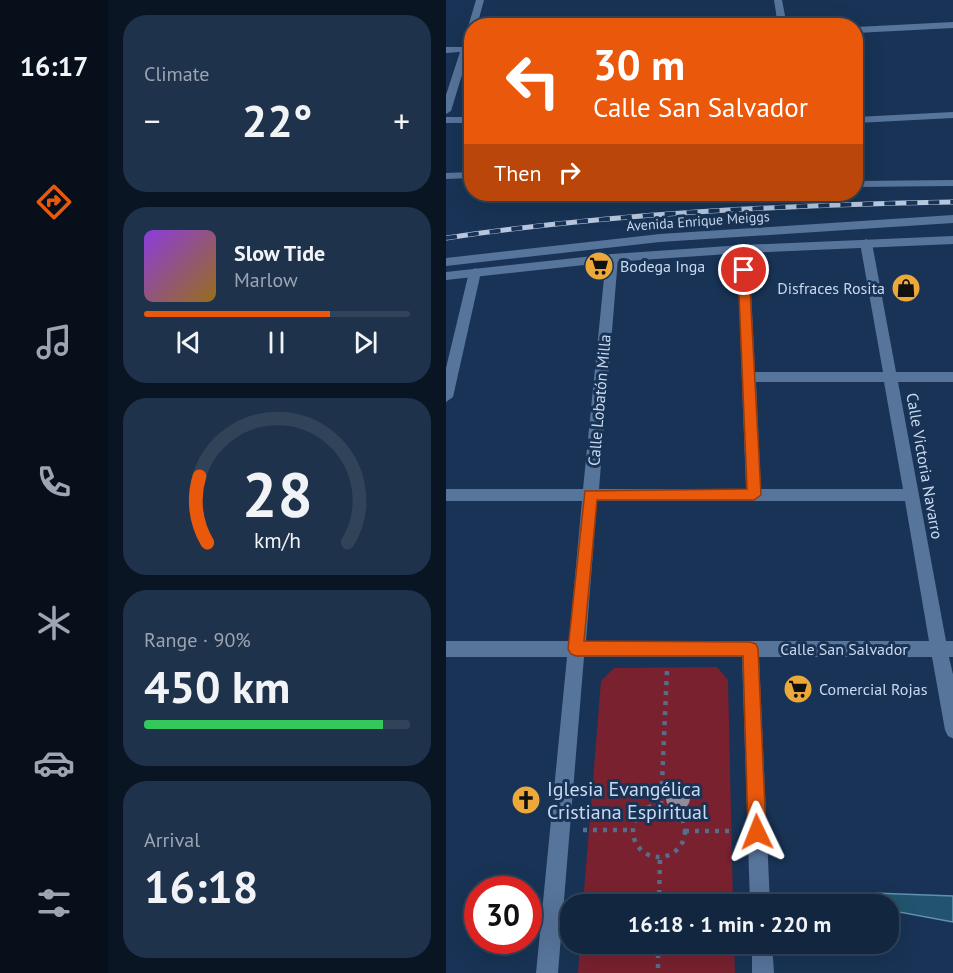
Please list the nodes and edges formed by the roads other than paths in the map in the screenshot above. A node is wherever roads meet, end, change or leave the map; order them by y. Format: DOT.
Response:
graph roads {
  1 [pos="480,0"];
  2 [pos="778,0"];
  3 [pos="475,18"];
  4 [pos="781,18"];
  5 [pos="953,25"];
  6 [pos="863,30"];
  7 [pos="464,49"];
  8 [pos="446,50"];
  9 [pos="464,60"];
  10 [pos="446,111"];
  11 [pos="953,115"];
  12 [pos="446,120"];
  13 [pos="464,120"];
  14 [pos="863,120"];
  15 [pos="464,175"];
  16 [pos="446,176"];
  17 [pos="953,183"];
  18 [pos="863,184"];
  19 [pos="953,219"];
  20 [pos="953,240"];
  21 [pos="866,243"];
  22 [pos="743,249"];
  23 [pos="612,258"];
  24 [pos="446,262"];
  25 [pos="475,272"];
  26 [pos="446,276"];
  27 [pos="749,377"];
  28 [pos="890,377"];
  29 [pos="953,377"];
  30 [pos="446,397"];
  31 [pos="446,495"];
  32 [pos="590,495"];
  33 [pos="754,495"];
  34 [pos="911,495"];
  35 [pos="446,649"];
  36 [pos="576,649"];
  37 [pos="750,649"];
  38 [pos="946,649"];
  39 [pos="953,730"];
  40 [pos="760,894"];
  41 [pos="762,954"];
  42 [pos="547,973"];
  43 [pos="763,973"];
  1 -- 3 [label="street"];
  2 -- 4 [label="street"];
  5 -- 6 [label="street"];
  7 -- 8 [label="street"];
  9 -- 10 [label="street"];
  11 -- 14 [label="street"];
  12 -- 13 [label="street"];
  15 -- 16 [label="street"];
  17 -- 18 [label="street"];
  19 -- 24 [label="street, Avenida Enrique Meiggs"];
  20 -- 21 [label="street, Avenida Enrique Meiggs"];
  21 -- 22 [label="street, Avenida Enrique Meiggs"];
  21 -- 28 [label="street, Calle Victoria Navarro"];
  22 -- 23 [label="street, Avenida Enrique Meiggs"];
  22 -- 27 [label="street"];
  23 -- 25 [label="street, Avenida Enrique Meiggs"];
  23 -- 32 [label="street, Calle Lobatón Milla"];
  25 -- 26 [label="street, Avenida Enrique Meiggs"];
  25 -- 30 [label="street"];
  27 -- 28 [label="street"];
  27 -- 33 [label="street"];
  28 -- 29 [label="street"];
  28 -- 34 [label="street, Calle Victoria Navarro"];
  31 -- 32 [label="street"];
  32 -- 33 [label="street"];
  32 -- 36 [label="street, Calle Lobatón Milla"];
  33 -- 34 [label="street"];
  34 -- 38 [label="street, Calle Victoria Navarro"];
  35 -- 36 [label="street, Calle San Salvador"];
  36 -- 37 [label="street, Calle San Salvador"];
  36 -- 42 [label="street, Calle Lobatón Milla"];
  37 -- 38 [label="street, Calle San Salvador"];
  37 -- 40 [label="street"];
  38 -- 39 [label="street, Calle Victoria Navarro"];
  41 -- 43 [label="street"];
}
